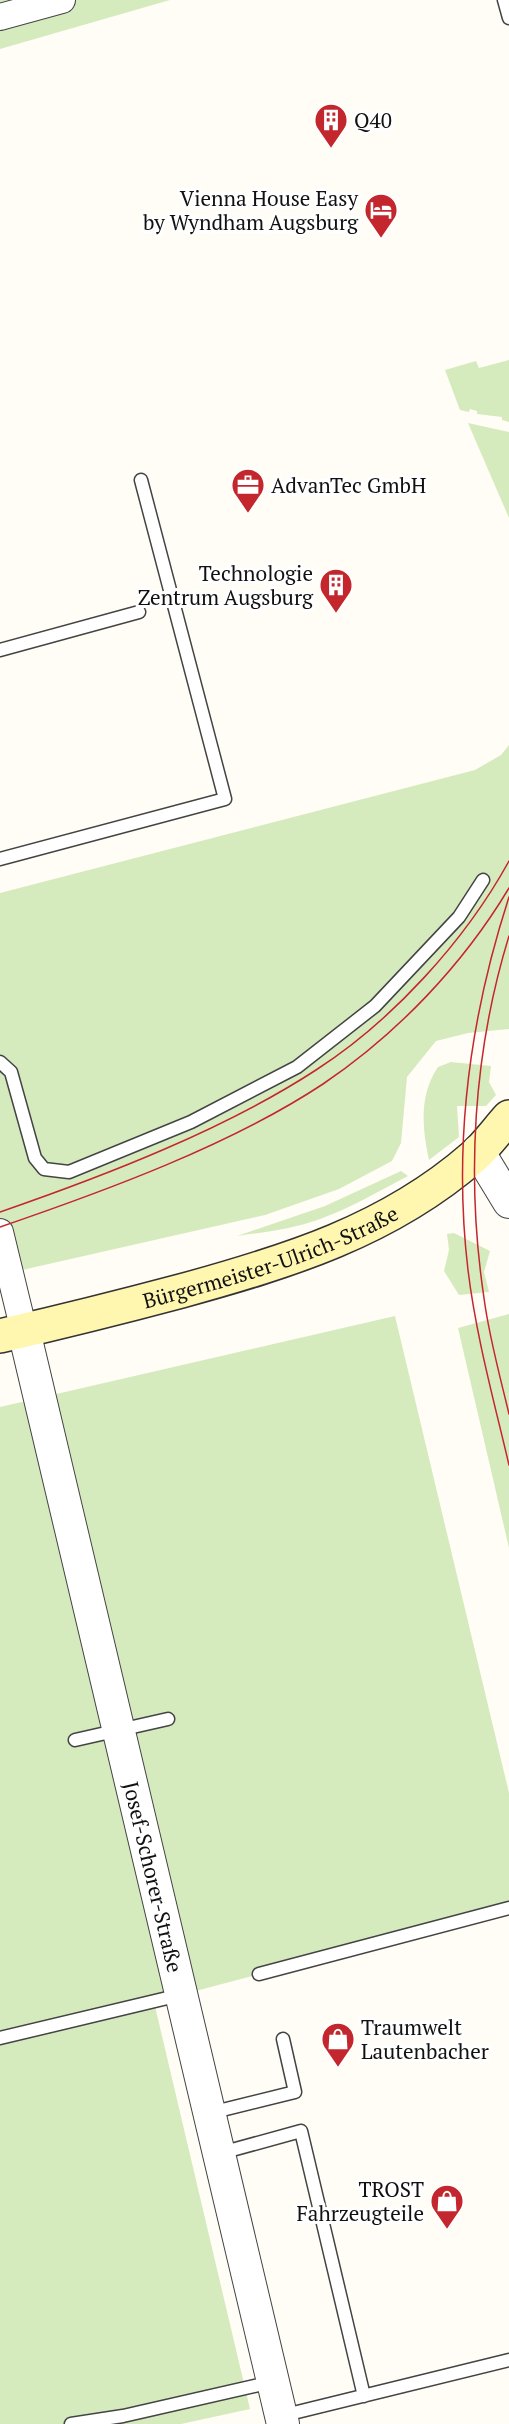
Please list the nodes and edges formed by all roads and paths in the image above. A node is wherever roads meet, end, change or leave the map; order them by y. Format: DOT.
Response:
graph roads {
  1 [pos="62,0"];
  2 [pos="504,0"];
  3 [pos="0,17"];
  4 [pos="509,18"];
  5 [pos="141,480"];
  6 [pos="139,612"];
  7 [pos="0,650"];
  8 [pos="0,860"];
  9 [pos="483,880"];
  10 [pos="0,1062"];
  11 [pos="509,1117"];
  12 [pos="478,1151"];
  13 [pos="509,1202"];
  14 [pos="0,1232"];
  15 [pos="12,1333"];
  16 [pos="168,1719"];
  17 [pos="119,1730"];
  18 [pos="75,1740"];
  19 [pos="509,1908"];
  20 [pos="260,1974"];
  21 [pos="181,1995"];
  22 [pos="0,2038"];
  23 [pos="283,2039"];
  24 [pos="210,2112"];
  25 [pos="220,2153"];
  26 [pos="509,2360"];
  27 [pos="273,2382"];
  28 [pos="364,2396"];
  29 [pos="282,2420"];
  30 [pos="71,2424"];
  1 -- 3 [label="street"];
  2 -- 4 [label="lane"];
  5 -- 8 [label="lane"];
  6 -- 7 [label="lane"];
  9 -- 10 [label="lane"];
  11 -- 12 [label="main road, Bürgermeister-Ulrich-Straße"];
  12 -- 13 [label="street"];
  12 -- 15 [label="main road, Bürgermeister-Ulrich-Straße"];
  14 -- 15 [label="street"];
  15 -- 17 [label="street, Josef-Schorer-Straße"];
  16 -- 17 [label="lane"];
  17 -- 18 [label="lane"];
  17 -- 21 [label="street, Josef-Schorer-Straße"];
  19 -- 20 [label="lane"];
  21 -- 22 [label="lane"];
  21 -- 24 [label="street, Josef-Schorer-Straße"];
  23 -- 24 [label="lane"];
  24 -- 25 [label="street, Josef-Schorer-Straße"];
  25 -- 27 [label="street, Josef-Schorer-Straße"];
  25 -- 28 [label="lane"];
  26 -- 28 [label="lane"];
  27 -- 29 [label="street, Josef-Schorer-Straße"];
  27 -- 30 [label="lane"];
  28 -- 29 [label="lane"];
}
